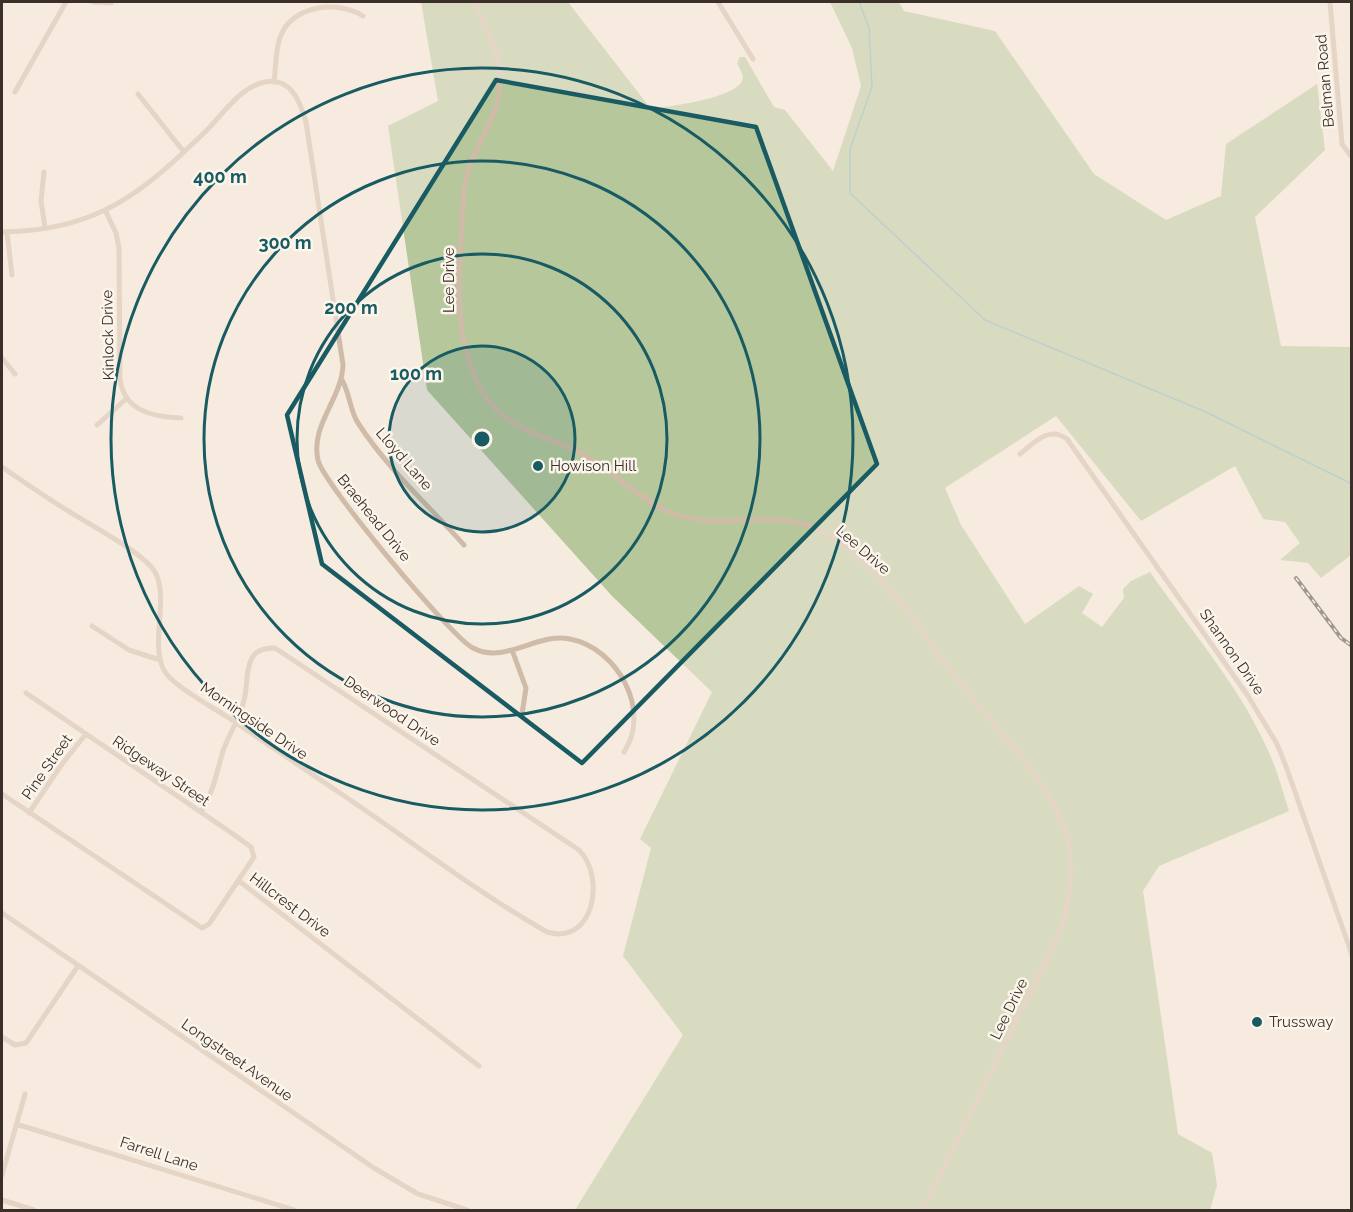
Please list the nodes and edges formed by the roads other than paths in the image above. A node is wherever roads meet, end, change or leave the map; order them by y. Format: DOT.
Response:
graph roads {
  1 [pos="66,2"];
  2 [pos="93,2"];
  3 [pos="474,2"];
  4 [pos="718,2"];
  5 [pos="1330,2"];
  6 [pos="111,3"];
  7 [pos="363,16"];
  8 [pos="753,58"];
  9 [pos="274,82"];
  10 [pos="15,92"];
  11 [pos="138,94"];
  12 [pos="184,152"];
  13 [pos="1350,155"];
  14 [pos="45,172"];
  15 [pos="106,212"];
  16 [pos="45,228"];
  17 [pos="4,232"];
  18 [pos="12,275"];
  19 [pos="2,358"];
  20 [pos="15,374"];
  21 [pos="342,380"];
  22 [pos="126,399"];
  23 [pos="181,418"];
  24 [pos="97,425"];
  25 [pos="1020,454"];
  26 [pos="2,467"];
  27 [pos="465,545"];
  28 [pos="92,626"];
  29 [pos="512,650"];
  30 [pos="160,660"];
  31 [pos="26,693"];
  32 [pos="522,714"];
  33 [pos="235,723"];
  34 [pos="85,735"];
  35 [pos="624,752"];
  36 [pos="2,794"];
  37 [pos="201,812"];
  38 [pos="29,813"];
  39 [pos="239,881"];
  40 [pos="2,913"];
  41 [pos="576,930"];
  42 [pos="1352,955"];
  43 [pos="78,966"];
  44 [pos="2,1037"];
  45 [pos="480,1066"];
  46 [pos="25,1094"];
  47 [pos="16,1124"];
  48 [pos="2,1174"];
  49 [pos="2,1200"];
  50 [pos="443,1204"];
  51 [pos="34,1210"];
  52 [pos="294,1210"];
  53 [pos="441,1210"];
  54 [pos="466,1210"];
  55 [pos="923,1210"];
  1 -- 10 [label="street"];
  2 -- 6 [label="street"];
  3 -- 55 [label="street, Lee Drive"];
  4 -- 8 [label="street"];
  5 -- 13 [label="street, Belman Road"];
  7 -- 9 [label="street"];
  9 -- 12 [label="street"];
  9 -- 21 [label="street, Braehead Drive"];
  11 -- 12 [label="street"];
  12 -- 15 [label="street"];
  14 -- 16 [label="street"];
  15 -- 16 [label="street"];
  15 -- 22 [label="street, Kinlock Drive"];
  16 -- 17 [label="street"];
  17 -- 18 [label="street"];
  19 -- 20 [label="street"];
  21 -- 27 [label="street, Lloyd Lane"];
  21 -- 29 [label="street, Braehead Drive"];
  22 -- 23 [label="street, Kinlock Drive"];
  22 -- 24 [label="street"];
  25 -- 42 [label="street, Shannon Drive"];
  26 -- 30 [label="street"];
  28 -- 30 [label="street"];
  29 -- 32 [label="street"];
  29 -- 35 [label="street, Braehead Drive"];
  30 -- 33 [label="street, Morningside Drive"];
  31 -- 34 [label="street, Ridgeway Street"];
  33 -- 37 [label="street, Deerwood Drive"];
  33 -- 41 [label="street, Morningside Drive"];
  33 -- 41 [label="street, Deerwood Drive"];
  34 -- 37 [label="street, Ridgeway Street"];
  34 -- 38 [label="street, Pine Street"];
  36 -- 38 [label="street, Hillcrest Drive"];
  37 -- 39 [label="street, Ridgeway Street"];
  38 -- 39 [label="street, Hillcrest Drive"];
  39 -- 45 [label="street, Hillcrest Drive"];
  40 -- 43 [label="street, Longstreet Avenue"];
  43 -- 44 [label="street"];
  43 -- 50 [label="street, Longstreet Avenue"];
  46 -- 47 [label="street"];
  47 -- 48 [label="street"];
  47 -- 52 [label="street, Farrell Lane"];
  49 -- 51 [label="street"];
  50 -- 53 [label="street"];
  50 -- 54 [label="street, Longstreet Avenue"];
}
